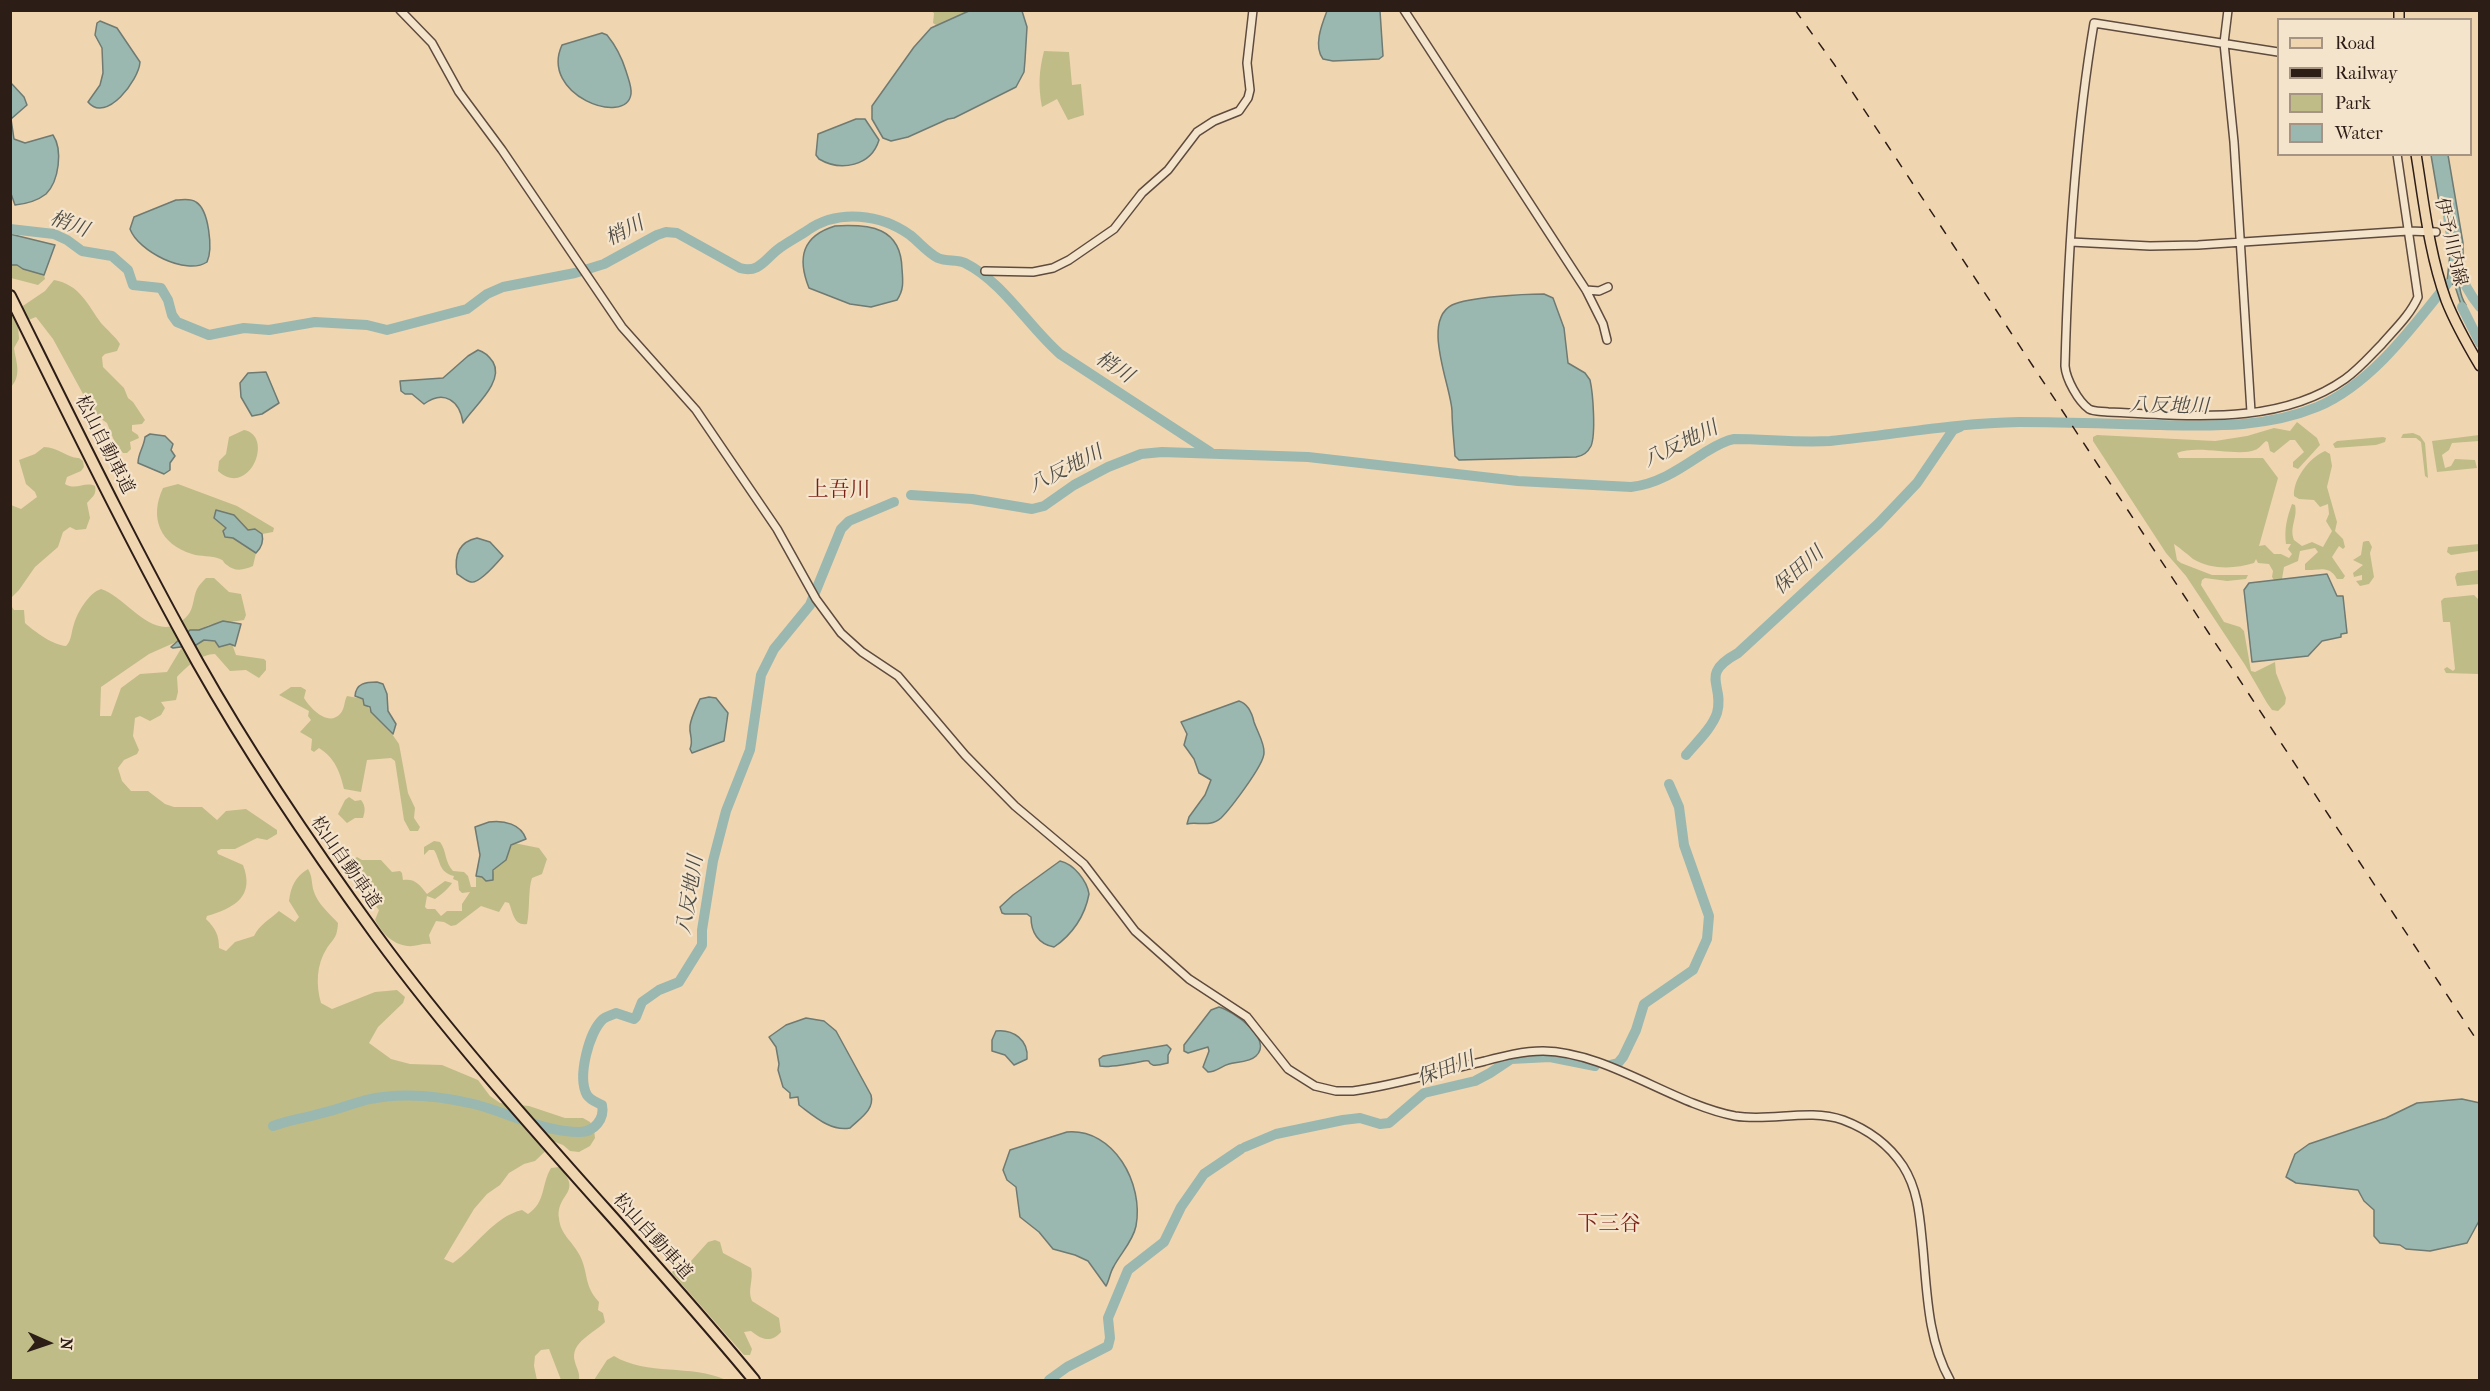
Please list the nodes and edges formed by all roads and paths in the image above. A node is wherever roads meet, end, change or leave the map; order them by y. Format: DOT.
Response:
graph roads {
  1 [pos="400,10"];
  2 [pos="1253,10"];
  3 [pos="1404,10"];
  4 [pos="2228,10"];
  5 [pos="2224,43"];
  6 [pos="2277,52"];
  7 [pos="2397,156"];
  8 [pos="2416,156"];
  9 [pos="2408,231"];
  10 [pos="2432,232"];
  11 [pos="2071,242"];
  12 [pos="2241,242"];
  13 [pos="985,271"];
  14 [pos="1608,287"];
  15 [pos="1586,290"];
  16 [pos="10,296"];
  17 [pos="1607,340"];
  18 [pos="2480,366"];
  19 [pos="2252,412"];
  20 [pos="754,1380"];
  21 [pos="1950,1380"];
  1 -- 21 [label="street"];
  2 -- 13 [label="street"];
  3 -- 15 [label="street"];
  4 -- 5 [label="street"];
  5 -- 6 [label="street"];
  5 -- 11 [label="street"];
  5 -- 12 [label="street"];
  7 -- 9 [label="street"];
  8 -- 10 [label="main road, 伊予川内線"];
  9 -- 10 [label="street"];
  9 -- 12 [label="street"];
  9 -- 19 [label="street"];
  10 -- 18 [label="main road, 伊予川内線"];
  11 -- 12 [label="street"];
  11 -- 19 [label="street"];
  12 -- 19 [label="street"];
  14 -- 15 [label="street"];
  15 -- 17 [label="street"];
  16 -- 20 [label="highway, 松山自動車道"];
}
